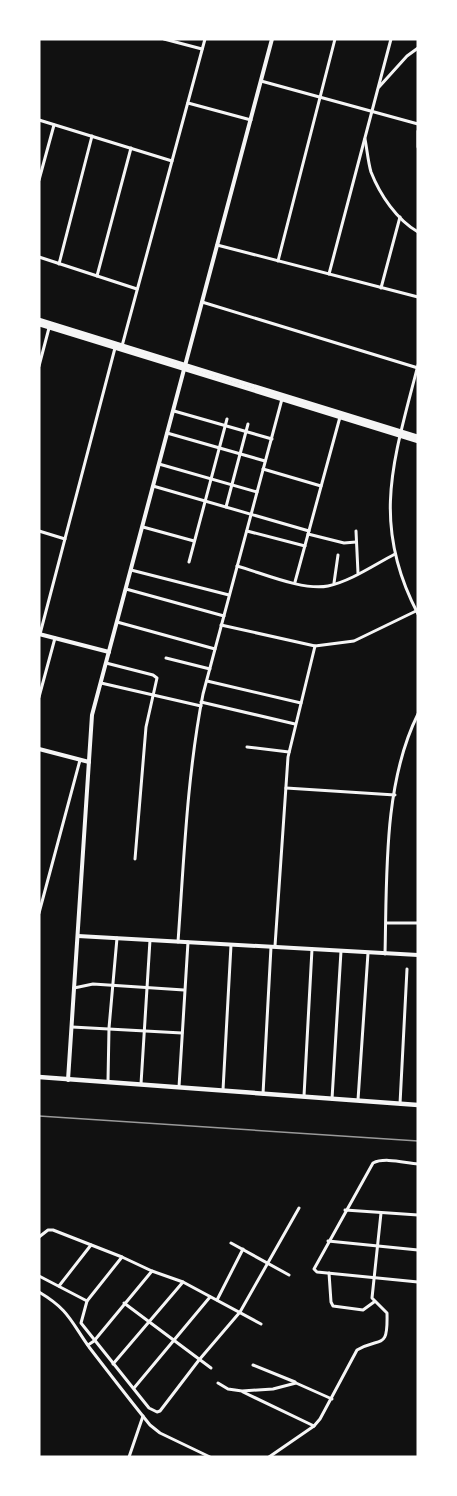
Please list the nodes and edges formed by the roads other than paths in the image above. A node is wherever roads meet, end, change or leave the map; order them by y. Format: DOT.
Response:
graph roads {
  1 [pos="164,39"];
  2 [pos="205,39"];
  3 [pos="272,39"];
  4 [pos="335,39"];
  5 [pos="391,39"];
  6 [pos="418,48"];
  7 [pos="202,49"];
  8 [pos="261,81"];
  9 [pos="378,88"];
  10 [pos="320,97"];
  11 [pos="188,103"];
  12 [pos="372,111"];
  13 [pos="39,120"];
  14 [pos="251,120"];
  15 [pos="418,124"];
  16 [pos="54,125"];
  17 [pos="418,131"];
  18 [pos="92,136"];
  19 [pos="365,137"];
  20 [pos="418,147"];
  21 [pos="131,148"];
  22 [pos="172,161"];
  23 [pos="39,180"];
  24 [pos="400,217"];
  25 [pos="418,232"];
  26 [pos="218,245"];
  27 [pos="39,257"];
  28 [pos="278,261"];
  29 [pos="59,264"];
  30 [pos="329,274"];
  31 [pos="97,276"];
  32 [pos="381,288"];
  33 [pos="137,289"];
  34 [pos="418,297"];
  35 [pos="202,302"];
  36 [pos="39,322"];
  37 [pos="49,328"];
  38 [pos="122,346"];
  39 [pos="115,348"];
  40 [pos="39,366"];
  41 [pos="185,367"];
  42 [pos="418,367"];
  43 [pos="282,399"];
  44 [pos="174,411"];
  45 [pos="340,417"];
  46 [pos="227,419"];
  47 [pos="248,424"];
  48 [pos="225,426"];
  49 [pos="246,432"];
  50 [pos="167,433"];
  51 [pos="400,434"];
  52 [pos="272,439"];
  53 [pos="418,439"];
  54 [pos="219,448"];
  55 [pos="240,454"];
  56 [pos="266,461"];
  57 [pos="159,464"];
  58 [pos="263,469"];
  59 [pos="211,479"];
  60 [pos="232,485"];
  61 [pos="153,486"];
  62 [pos="321,486"];
  63 [pos="257,492"];
  64 [pos="205,501"];
  65 [pos="226,507"];
  66 [pos="251,514"];
  67 [pos="143,527"];
  68 [pos="39,531"];
  69 [pos="247,531"];
  70 [pos="356,531"];
  71 [pos="309,532"];
  72 [pos="65,539"];
  73 [pos="194,541"];
  74 [pos="356,542"];
  75 [pos="305,546"];
  76 [pos="395,554"];
  77 [pos="338,555"];
  78 [pos="189,562"];
  79 [pos="237,566"];
  80 [pos="131,570"];
  81 [pos="358,573"];
  82 [pos="295,582"];
  83 [pos="334,584"];
  84 [pos="126,589"];
  85 [pos="229,595"];
  86 [pos="418,612"];
  87 [pos="224,616"];
  88 [pos="117,622"];
  89 [pos="221,625"];
  90 [pos="39,634"];
  91 [pos="55,638"];
  92 [pos="315,646"];
  93 [pos="215,649"];
  94 [pos="109,652"];
  95 [pos="166,657"];
  96 [pos="106,663"];
  97 [pos="210,669"];
  98 [pos="207,681"];
  99 [pos="101,683"];
  100 [pos="40,693"];
  101 [pos="153,695"];
  102 [pos="39,698"];
  103 [pos="301,703"];
  104 [pos="201,704"];
  105 [pos="418,714"];
  106 [pos="295,724"];
  107 [pos="247,747"];
  108 [pos="39,749"];
  109 [pos="289,752"];
  110 [pos="80,760"];
  111 [pos="89,762"];
  112 [pos="286,788"];
  113 [pos="394,795"];
  114 [pos="135,858"];
  115 [pos="40,902"];
  116 [pos="39,913"];
  117 [pos="386,923"];
  118 [pos="418,924"];
  119 [pos="78,936"];
  120 [pos="117,938"];
  121 [pos="150,940"];
  122 [pos="178,942"];
  123 [pos="188,942"];
  124 [pos="231,945"];
  125 [pos="273,947"];
  126 [pos="312,949"];
  127 [pos="341,951"];
  128 [pos="368,953"];
  129 [pos="385,954"];
  130 [pos="418,956"];
  131 [pos="407,969"];
  132 [pos="114,985"];
  133 [pos="74,988"];
  134 [pos="147,988"];
  135 [pos="184,990"];
  136 [pos="72,1027"];
  137 [pos="109,1028"];
  138 [pos="144,1031"];
  139 [pos="182,1033"];
  140 [pos="39,1077"];
  141 [pos="68,1080"];
  142 [pos="108,1083"];
  143 [pos="141,1086"];
  144 [pos="179,1089"];
  145 [pos="223,1092"];
  146 [pos="263,1095"];
  147 [pos="304,1098"];
  148 [pos="332,1100"];
  149 [pos="358,1101"];
  150 [pos="400,1104"];
  151 [pos="418,1105"];
  152 [pos="418,1164"];
  153 [pos="299,1208"];
  154 [pos="345,1210"];
  155 [pos="381,1213"];
  156 [pos="418,1215"];
  157 [pos="39,1237"];
  158 [pos="328,1240"];
  159 [pos="231,1243"];
  160 [pos="91,1245"];
  161 [pos="378,1246"];
  162 [pos="243,1249"];
  163 [pos="418,1250"];
  164 [pos="122,1257"];
  165 [pos="269,1263"];
  166 [pos="152,1271"];
  167 [pos="329,1273"];
  168 [pos="289,1275"];
  169 [pos="39,1276"];
  170 [pos="376,1277"];
  171 [pos="183,1282"];
  172 [pos="418,1282"];
  173 [pos="58,1286"];
  174 [pos="39,1292"];
  175 [pos="210,1297"];
  176 [pos="217,1300"];
  177 [pos="87,1301"];
  178 [pos="374,1302"];
  179 [pos="124,1303"];
  180 [pos="240,1312"];
  181 [pos="149,1322"];
  182 [pos="261,1324"];
  183 [pos="94,1341"];
  184 [pos="173,1341"];
  185 [pos="88,1345"];
  186 [pos="199,1360"];
  187 [pos="113,1364"];
  188 [pos="253,1365"];
  189 [pos="211,1368"];
  190 [pos="218,1383"];
  191 [pos="296,1383"];
  192 [pos="134,1388"];
  193 [pos="242,1391"];
  194 [pos="332,1399"];
  195 [pos="142,1416"];
  196 [pos="314,1426"];
  197 [pos="129,1457"];
  198 [pos="210,1457"];
  199 [pos="269,1457"];
  1 -- 7 [label="street"];
  2 -- 7 [label="street"];
  3 -- 8 [label="street"];
  4 -- 10 [label="street"];
  5 -- 9 [label="street"];
  6 -- 9 [label="street"];
  7 -- 11 [label="street"];
  8 -- 10 [label="street"];
  8 -- 14 [label="street"];
  9 -- 12 [label="street"];
  10 -- 12 [label="street"];
  10 -- 28 [label="street"];
  11 -- 14 [label="street"];
  11 -- 22 [label="street"];
  12 -- 15 [label="street"];
  12 -- 19 [label="street"];
  13 -- 16 [label="street"];
  14 -- 26 [label="street"];
  16 -- 18 [label="street"];
  16 -- 23 [label="street"];
  17 -- 20 [label="street"];
  18 -- 21 [label="street"];
  18 -- 29 [label="street"];
  19 -- 24 [label="street"];
  19 -- 30 [label="street"];
  21 -- 22 [label="street"];
  21 -- 31 [label="street"];
  22 -- 33 [label="street"];
  24 -- 25 [label="street"];
  24 -- 32 [label="street"];
  26 -- 28 [label="street"];
  26 -- 35 [label="street"];
  27 -- 29 [label="street"];
  28 -- 30 [label="street"];
  29 -- 31 [label="street"];
  30 -- 32 [label="street"];
  31 -- 33 [label="street"];
  32 -- 34 [label="street"];
  33 -- 38 [label="street"];
  35 -- 41 [label="street"];
  35 -- 42 [label="street"];
  36 -- 37 [label="main road"];
  36 -- 38 [label="main road"];
  37 -- 39 [label="main road"];
  37 -- 40 [label="street"];
  38 -- 41 [label="main road"];
  39 -- 41 [label="main road"];
  39 -- 72 [label="street"];
  41 -- 43 [label="main road"];
  41 -- 44 [label="street"];
  41 -- 51 [label="main road"];
  42 -- 51 [label="street"];
  43 -- 45 [label="main road"];
  43 -- 52 [label="street"];
  44 -- 48 [label="street"];
  44 -- 50 [label="street"];
  45 -- 51 [label="main road"];
  45 -- 62 [label="street"];
  46 -- 48 [label="street"];
  47 -- 49 [label="street"];
  48 -- 49 [label="street"];
  48 -- 54 [label="street"];
  49 -- 52 [label="street"];
  49 -- 55 [label="street"];
  50 -- 54 [label="street"];
  50 -- 57 [label="street"];
  51 -- 53 [label="main road"];
  51 -- 76 [label="street"];
  52 -- 56 [label="street"];
  54 -- 55 [label="street"];
  54 -- 59 [label="street"];
  55 -- 56 [label="street"];
  55 -- 60 [label="street"];
  56 -- 58 [label="street"];
  57 -- 59 [label="street"];
  57 -- 61 [label="street"];
  58 -- 62 [label="street"];
  58 -- 63 [label="street"];
  59 -- 60 [label="street"];
  59 -- 64 [label="street"];
  60 -- 63 [label="street"];
  60 -- 65 [label="street"];
  61 -- 64 [label="street"];
  61 -- 67 [label="street"];
  62 -- 71 [label="street"];
  63 -- 66 [label="street"];
  64 -- 65 [label="street"];
  64 -- 73 [label="street"];
  65 -- 66 [label="street"];
  66 -- 69 [label="street"];
  66 -- 71 [label="street"];
  67 -- 73 [label="street"];
  67 -- 80 [label="street"];
  68 -- 72 [label="street"];
  69 -- 75 [label="street"];
  69 -- 79 [label="street"];
  70 -- 74 [label="street"];
  71 -- 74 [label="street"];
  71 -- 75 [label="street"];
  72 -- 90 [label="street"];
  73 -- 78 [label="street"];
  74 -- 81 [label="street"];
  75 -- 82 [label="street"];
  76 -- 81 [label="street"];
  76 -- 86 [label="street"];
  77 -- 83 [label="street"];
  79 -- 82 [label="street"];
  79 -- 85 [label="street"];
  80 -- 84 [label="street"];
  80 -- 85 [label="street"];
  81 -- 83 [label="street"];
  82 -- 83 [label="street"];
  84 -- 87 [label="street"];
  84 -- 88 [label="street"];
  85 -- 87 [label="street"];
  86 -- 92 [label="street"];
  87 -- 89 [label="street"];
  88 -- 93 [label="street"];
  88 -- 94 [label="street"];
  89 -- 92 [label="street"];
  89 -- 93 [label="street"];
  90 -- 91 [label="street"];
  91 -- 94 [label="street"];
  91 -- 100 [label="street"];
  92 -- 103 [label="street"];
  93 -- 97 [label="street"];
  94 -- 96 [label="street"];
  95 -- 97 [label="street"];
  96 -- 99 [label="street"];
  96 -- 101 [label="street"];
  97 -- 98 [label="street"];
  98 -- 103 [label="street"];
  98 -- 104 [label="street"];
  99 -- 101 [label="street"];
  99 -- 111 [label="street"];
  100 -- 102 [label="street"];
  101 -- 104 [label="street"];
  101 -- 114 [label="street"];
  103 -- 106 [label="street"];
  104 -- 106 [label="street"];
  104 -- 122 [label="street"];
  105 -- 113 [label="street"];
  106 -- 109 [label="street"];
  107 -- 109 [label="street"];
  108 -- 110 [label="street"];
  109 -- 112 [label="street"];
  110 -- 111 [label="street"];
  110 -- 115 [label="street"];
  111 -- 119 [label="street"];
  112 -- 113 [label="street"];
  112 -- 125 [label="street"];
  113 -- 117 [label="street"];
  115 -- 116 [label="street"];
  117 -- 118 [label="street"];
  117 -- 129 [label="street"];
  119 -- 120 [label="street"];
  119 -- 133 [label="street"];
  120 -- 121 [label="street"];
  120 -- 132 [label="street"];
  121 -- 122 [label="street"];
  121 -- 134 [label="street"];
  122 -- 123 [label="street"];
  123 -- 124 [label="street"];
  123 -- 135 [label="street"];
  124 -- 125 [label="street"];
  124 -- 145 [label="street"];
  125 -- 126 [label="street"];
  125 -- 146 [label="street"];
  126 -- 127 [label="street"];
  126 -- 147 [label="street"];
  127 -- 128 [label="street"];
  127 -- 148 [label="street"];
  128 -- 129 [label="street"];
  128 -- 149 [label="street"];
  129 -- 130 [label="street"];
  131 -- 150 [label="street"];
  132 -- 133 [label="street"];
  132 -- 134 [label="street"];
  132 -- 137 [label="street"];
  133 -- 136 [label="street"];
  134 -- 135 [label="street"];
  134 -- 138 [label="street"];
  135 -- 139 [label="street"];
  136 -- 137 [label="street"];
  136 -- 141 [label="street"];
  137 -- 138 [label="street"];
  137 -- 142 [label="street"];
  138 -- 139 [label="street"];
  138 -- 143 [label="street"];
  139 -- 144 [label="street"];
  140 -- 141 [label="main road"];
  141 -- 142 [label="main road"];
  142 -- 143 [label="main road"];
  143 -- 144 [label="main road"];
  144 -- 145 [label="main road"];
  145 -- 146 [label="main road"];
  146 -- 147 [label="main road"];
  147 -- 148 [label="main road"];
  148 -- 149 [label="main road"];
  149 -- 150 [label="main road"];
  150 -- 151 [label="main road"];
  152 -- 154 [label="street"];
  153 -- 165 [label="street"];
  154 -- 155 [label="street"];
  154 -- 158 [label="street"];
  155 -- 156 [label="street"];
  155 -- 161 [label="street"];
  157 -- 160 [label="street"];
  158 -- 161 [label="street"];
  158 -- 167 [label="street"];
  159 -- 162 [label="street"];
  160 -- 164 [label="street"];
  160 -- 173 [label="street"];
  161 -- 163 [label="street"];
  161 -- 170 [label="street"];
  162 -- 165 [label="street"];
  162 -- 176 [label="street"];
  164 -- 166 [label="street"];
  164 -- 177 [label="street"];
  165 -- 168 [label="street"];
  165 -- 180 [label="street"];
  166 -- 171 [label="street"];
  166 -- 179 [label="street"];
  167 -- 170 [label="street"];
  167 -- 178 [label="street"];
  169 -- 173 [label="street"];
  170 -- 172 [label="street"];
  170 -- 178 [label="street"];
  171 -- 175 [label="street"];
  171 -- 181 [label="street"];
  173 -- 177 [label="street"];
  174 -- 185 [label="street"];
  175 -- 176 [label="street"];
  175 -- 184 [label="street"];
  176 -- 180 [label="street"];
  177 -- 183 [label="street"];
  178 -- 194 [label="street"];
  179 -- 181 [label="street"];
  179 -- 183 [label="street"];
  180 -- 182 [label="street"];
  180 -- 186 [label="street"];
  181 -- 184 [label="street"];
  181 -- 187 [label="street"];
  183 -- 185 [label="street"];
  183 -- 187 [label="street"];
  184 -- 186 [label="street"];
  184 -- 192 [label="street"];
  185 -- 195 [label="street"];
  186 -- 189 [label="street"];
  186 -- 192 [label="street"];
  187 -- 192 [label="street"];
  188 -- 191 [label="street"];
  190 -- 193 [label="street"];
  191 -- 193 [label="street"];
  191 -- 194 [label="street"];
  193 -- 196 [label="street"];
  194 -- 196 [label="street"];
  195 -- 197 [label="street"];
  195 -- 198 [label="street"];
  196 -- 199 [label="street"];
}
